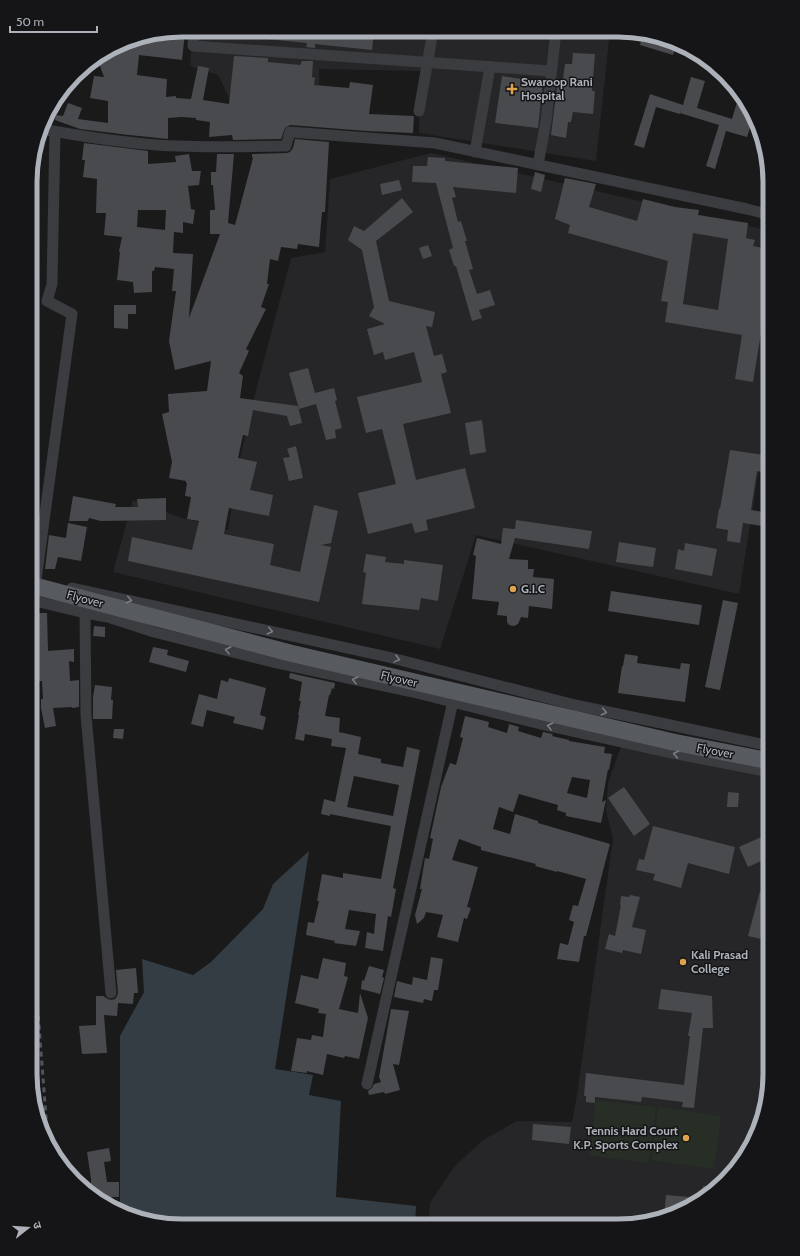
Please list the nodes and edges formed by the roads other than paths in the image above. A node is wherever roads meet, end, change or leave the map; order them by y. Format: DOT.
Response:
graph roads {
  1 [pos="194,37"];
  2 [pos="432,37"];
  3 [pos="555,37"];
  4 [pos="428,62"];
  5 [pos="490,66"];
  6 [pos="552,71"];
  7 [pos="419,111"];
  8 [pos="47,130"];
  9 [pos="55,132"];
  10 [pos="475,152"];
  11 [pos="538,165"];
  12 [pos="763,213"];
  13 [pos="37,555"];
  14 [pos="37,583"];
  15 [pos="37,583"];
  16 [pos="37,601"];
  17 [pos="84,613"];
  18 [pos="453,702"];
  19 [pos="763,745"];
  20 [pos="763,760"];
  21 [pos="763,771"];
  22 [pos="111,993"];
  23 [pos="367,1084"];
  1 -- 4 [label="street"];
  2 -- 4 [label="street"];
  3 -- 6 [label="street"];
  4 -- 5 [label="street"];
  4 -- 7 [label="street"];
  5 -- 6 [label="street"];
  5 -- 10 [label="street"];
  6 -- 11 [label="street"];
  8 -- 9 [label="street"];
  9 -- 10 [label="street"];
  9 -- 13 [label="street"];
  10 -- 11 [label="street"];
  11 -- 12 [label="street"];
  14 -- 19 [label="street, one-way"];
  15 -- 20 [label="main road, Flyover"];
  16 -- 17 [label="street"];
  18 -- 17 [label="street, one-way"];
  17 -- 22 [label="street"];
  21 -- 18 [label="street, one-way"];
  18 -- 23 [label="street"];
}
